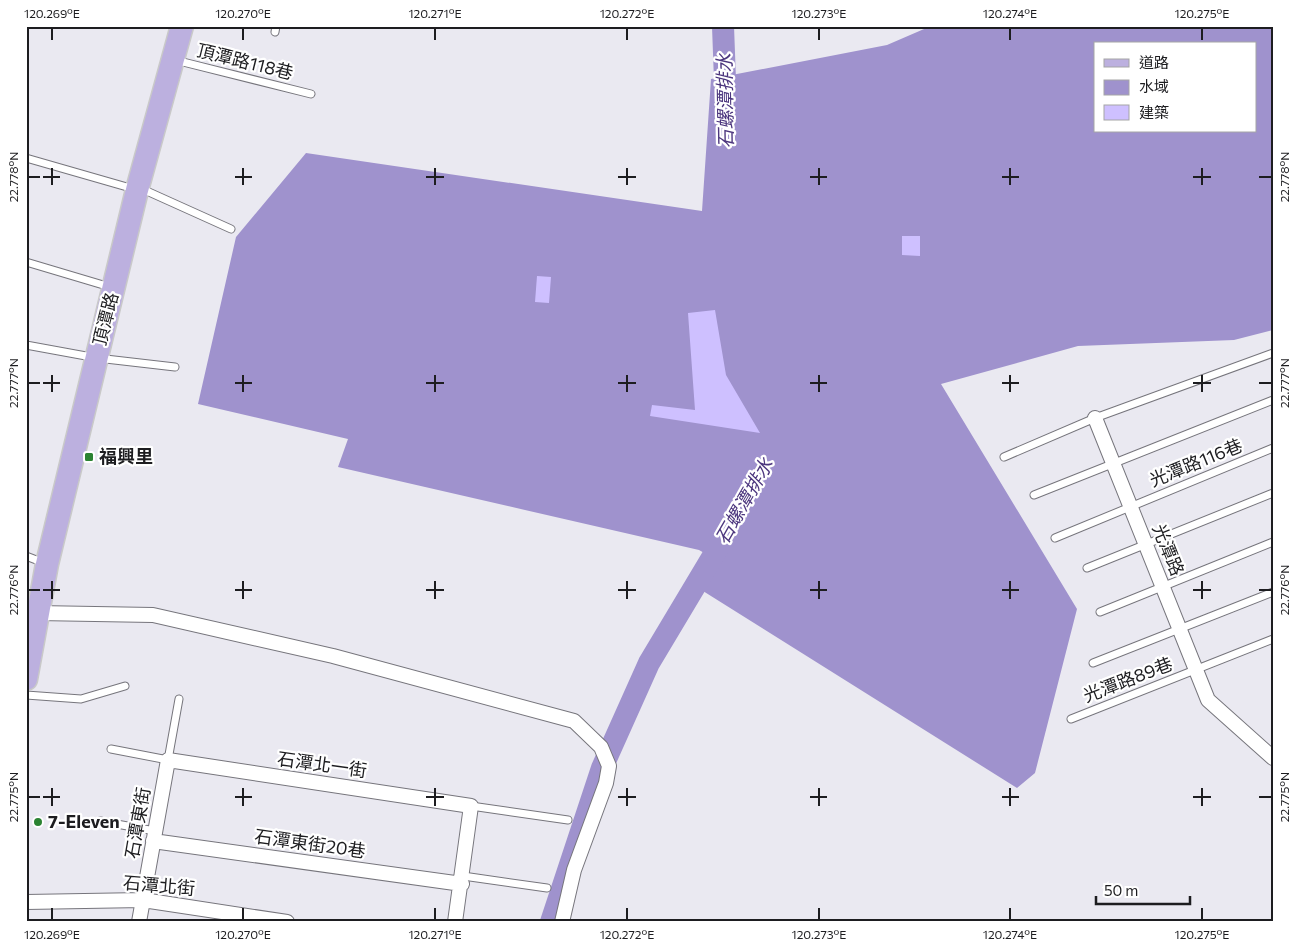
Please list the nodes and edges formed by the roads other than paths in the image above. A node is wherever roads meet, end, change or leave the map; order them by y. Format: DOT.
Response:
graph roads {
  1 [pos="182,26"];
  2 [pos="173,60"];
  3 [pos="311,94"];
  4 [pos="26,158"];
  5 [pos="137,188"];
  6 [pos="231,229"];
  7 [pos="26,262"];
  8 [pos="113,288"];
  9 [pos="26,345"];
  10 [pos="1273,353"];
  11 [pos="96,358"];
  12 [pos="174,367"];
  13 [pos="1273,400"];
  14 [pos="1095,418"];
  15 [pos="1273,448"];
  16 [pos="1004,457"];
  17 [pos="1113,463"];
  18 [pos="1273,493"];
  19 [pos="1034,495"];
  20 [pos="1130,506"];
  21 [pos="1055,538"];
  22 [pos="1273,542"];
  23 [pos="1146,544"];
  24 [pos="36,560"];
  25 [pos="1087,568"];
  26 [pos="1163,587"];
  27 [pos="1273,592"];
  28 [pos="1100,612"];
  29 [pos="37,614"];
  30 [pos="1180,628"];
  31 [pos="1273,639"];
  32 [pos="1092,663"];
  33 [pos="1196,670"];
  34 [pos="26,679"];
  35 [pos="125,686"];
  36 [pos="26,694"];
  37 [pos="179,699"];
  38 [pos="1071,719"];
  39 [pos="111,749"];
  40 [pos="1273,758"];
  41 [pos="168,760"];
  42 [pos="471,806"];
  43 [pos="568,820"];
  44 [pos="100,821"];
  45 [pos="154,836"];
  46 [pos="462,880"];
  47 [pos="547,888"];
  48 [pos="143,900"];
  49 [pos="26,902"];
  50 [pos="139,922"];
  51 [pos="287,922"];
  52 [pos="455,922"];
  53 [pos="562,922"];
  1 -- 2 [label="main road, 頂潭路"];
  2 -- 3 [label="lane, 頂潭路118巷"];
  2 -- 5 [label="main road, 頂潭路"];
  4 -- 5 [label="lane"];
  5 -- 6 [label="lane"];
  5 -- 8 [label="main road, 頂潭路"];
  7 -- 8 [label="lane"];
  8 -- 11 [label="main road, 頂潭路"];
  9 -- 11 [label="lane"];
  10 -- 14 [label="lane"];
  11 -- 12 [label="lane"];
  11 -- 24 [label="main road, 頂潭路"];
  13 -- 17 [label="lane"];
  14 -- 16 [label="lane"];
  14 -- 17 [label="street, 光潭路"];
  15 -- 20 [label="lane, 光潭路116巷"];
  17 -- 19 [label="lane"];
  17 -- 20 [label="street, 光潭路"];
  18 -- 23 [label="lane"];
  20 -- 21 [label="lane, 光潭路116巷"];
  20 -- 23 [label="street, 光潭路"];
  22 -- 26 [label="lane"];
  23 -- 25 [label="lane"];
  23 -- 26 [label="street, 光潭路"];
  24 -- 29 [label="main road, 頂潭路"];
  26 -- 28 [label="lane"];
  26 -- 30 [label="street, 光潭路"];
  27 -- 30 [label="lane"];
  29 -- 34 [label="main road, 頂潭路"];
  29 -- 53 [label="street"];
  30 -- 32 [label="lane"];
  30 -- 33 [label="street, 光潭路"];
  31 -- 33 [label="lane, 光潭路89巷"];
  33 -- 38 [label="lane, 光潭路89巷"];
  33 -- 40 [label="street, 光潭路"];
  35 -- 36 [label="lane"];
  37 -- 41 [label="lane"];
  39 -- 41 [label="lane"];
  41 -- 42 [label="street, 石潭北一街"];
  41 -- 45 [label="street, 石潭東街"];
  42 -- 43 [label="lane"];
  42 -- 46 [label="street"];
  44 -- 45 [label="lane"];
  45 -- 46 [label="street, 石潭東街20巷"];
  45 -- 48 [label="street, 石潭東街"];
  46 -- 47 [label="lane"];
  46 -- 52 [label="street"];
  48 -- 49 [label="street, 石潭北街"];
  48 -- 50 [label="street, 石潭東街"];
  48 -- 51 [label="street, 石潭北街"];
}
